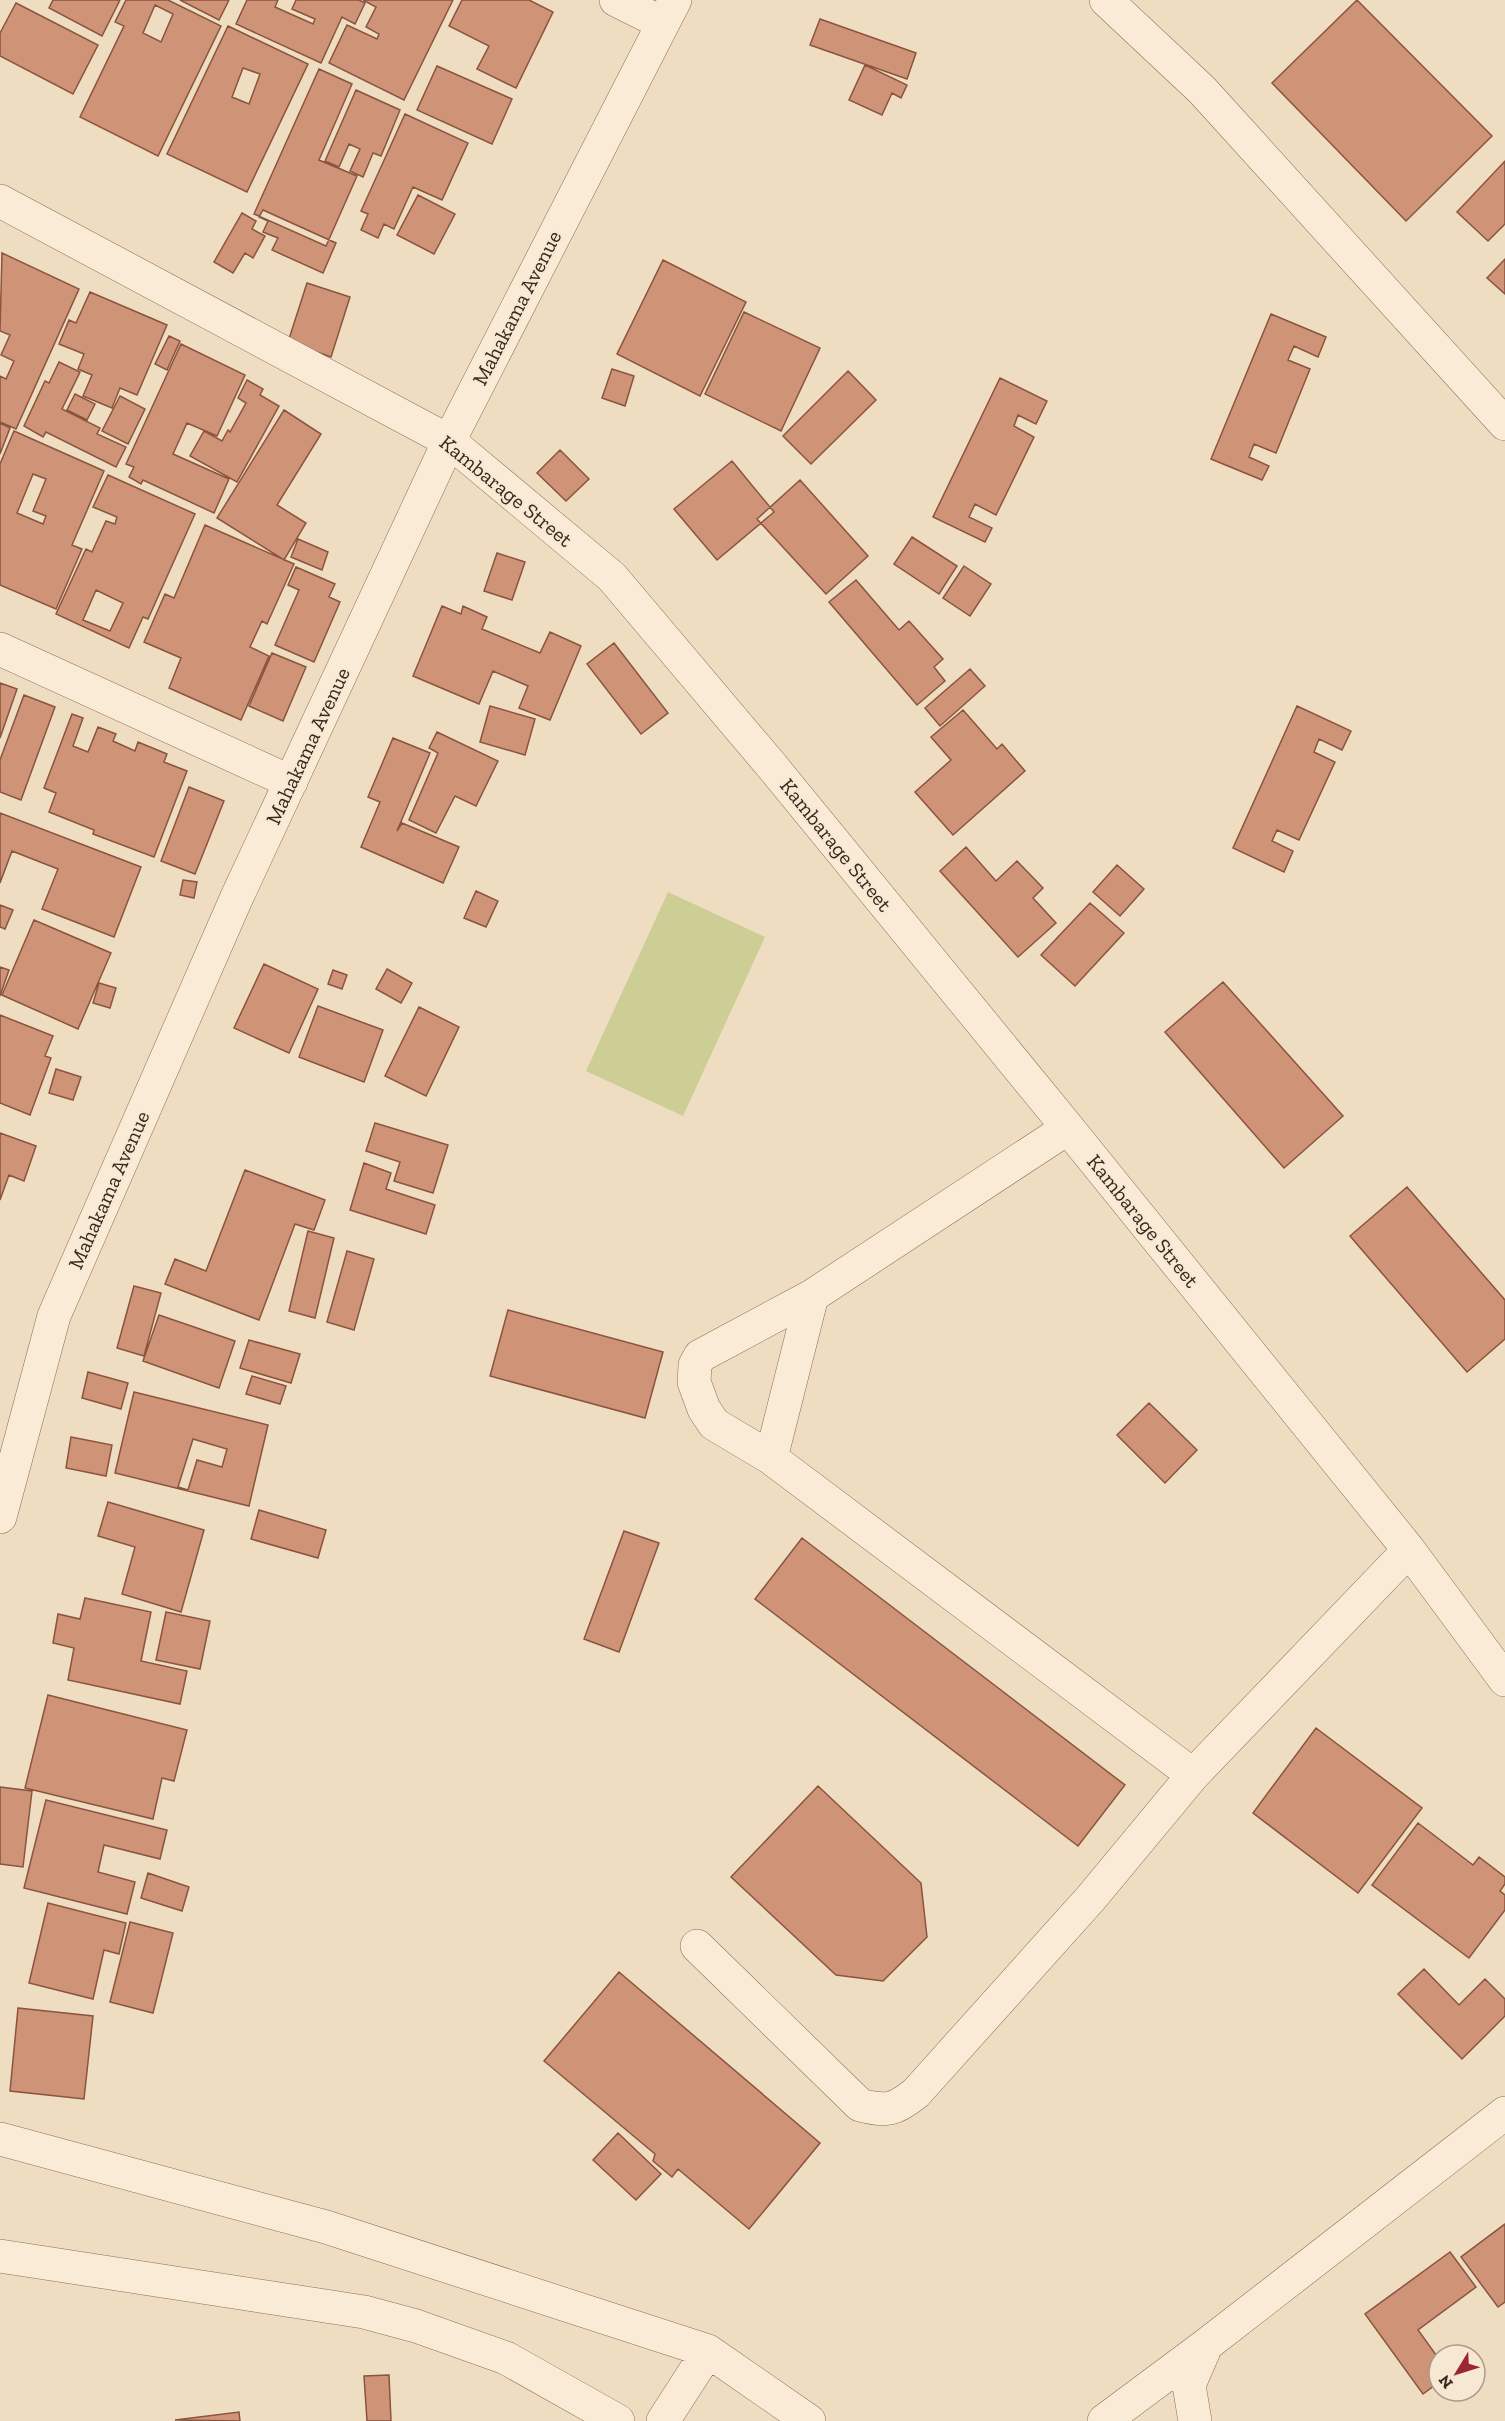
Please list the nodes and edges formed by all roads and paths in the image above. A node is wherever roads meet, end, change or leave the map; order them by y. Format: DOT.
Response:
graph roads {
  1 [pos="616,0"];
  2 [pos="1106,0"];
  3 [pos="669,11"];
  4 [pos="0,201"];
  5 [pos="1505,424"];
  6 [pos="449,441"];
  7 [pos="0,649"];
  8 [pos="291,782"];
  9 [pos="1068,1128"];
  10 [pos="812,1296"];
  11 [pos="771,1458"];
  12 [pos="0,1517"];
  13 [pos="1409,1550"];
  14 [pos="1505,1680"];
  15 [pos="1193,1775"];
  16 [pos="697,1946"];
  17 [pos="1505,2113"];
  18 [pos="0,2139"];
  19 [pos="0,2256"];
  20 [pos="1206,2345"];
  21 [pos="708,2351"];
  22 [pos="618,2421"];
  23 [pos="663,2421"];
  24 [pos="809,2421"];
  25 [pos="1104,2421"];
  26 [pos="1195,2421"];
  1 -- 3 [label="street"];
  2 -- 5 [label="street"];
  3 -- 6 [label="street, Mahakama Avenue"];
  4 -- 6 [label="street, Kambarage Street"];
  6 -- 8 [label="street, Mahakama Avenue"];
  6 -- 9 [label="street, Kambarage Street"];
  7 -- 8 [label="street"];
  8 -- 12 [label="street, Mahakama Avenue"];
  9 -- 10 [label="street"];
  9 -- 13 [label="street, Kambarage Street"];
  10 -- 11 [label="street"];
  10 -- 11 [label="street"];
  11 -- 15 [label="street"];
  13 -- 14 [label="street, Kambarage Street"];
  13 -- 15 [label="street"];
  15 -- 16 [label="street"];
  17 -- 20 [label="street"];
  18 -- 21 [label="street"];
  19 -- 22 [label="street"];
  20 -- 25 [label="street"];
  20 -- 26 [label="street"];
  21 -- 23 [label="street"];
  21 -- 24 [label="street"];
}
